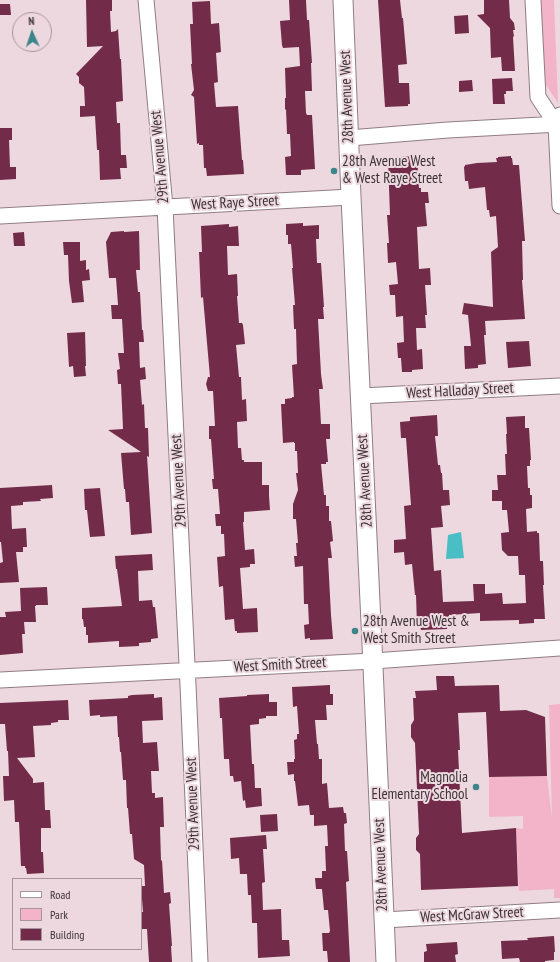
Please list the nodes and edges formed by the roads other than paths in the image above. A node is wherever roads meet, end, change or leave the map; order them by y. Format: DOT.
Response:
graph roads {
  1 [pos="146,0"];
  2 [pos="343,0"];
  3 [pos="533,0"];
  4 [pos="559,121"];
  5 [pos="349,138"];
  6 [pos="351,197"];
  7 [pos="560,206"];
  8 [pos="165,207"];
  9 [pos="0,216"];
  10 [pos="560,386"];
  11 [pos="361,396"];
  12 [pos="560,648"];
  13 [pos="373,661"];
  14 [pos="188,670"];
  15 [pos="0,680"];
  16 [pos="560,910"];
  17 [pos="384,920"];
  18 [pos="200,962"];
  19 [pos="386,962"];
  1 -- 8 [label="street, 29th Avenue West"];
  2 -- 5 [label="street, 28th Avenue West"];
  3 -- 4 [label="street"];
  4 -- 5 [label="street"];
  4 -- 7 [label="street"];
  5 -- 6 [label="street, 28th Avenue West"];
  6 -- 8 [label="street, West Raye Street"];
  6 -- 11 [label="street, 28th Avenue West"];
  8 -- 9 [label="street, West Raye Street"];
  8 -- 14 [label="street, 29th Avenue West"];
  10 -- 11 [label="street, West Halladay Street"];
  11 -- 13 [label="street, 28th Avenue West"];
  12 -- 13 [label="street, West Smith Street"];
  13 -- 14 [label="street, West Smith Street"];
  13 -- 17 [label="street, 28th Avenue West"];
  14 -- 15 [label="street, West Smith Street"];
  14 -- 18 [label="street, 29th Avenue West"];
  16 -- 17 [label="street, West McGraw Street"];
  17 -- 19 [label="street, 28th Avenue West"];
}
